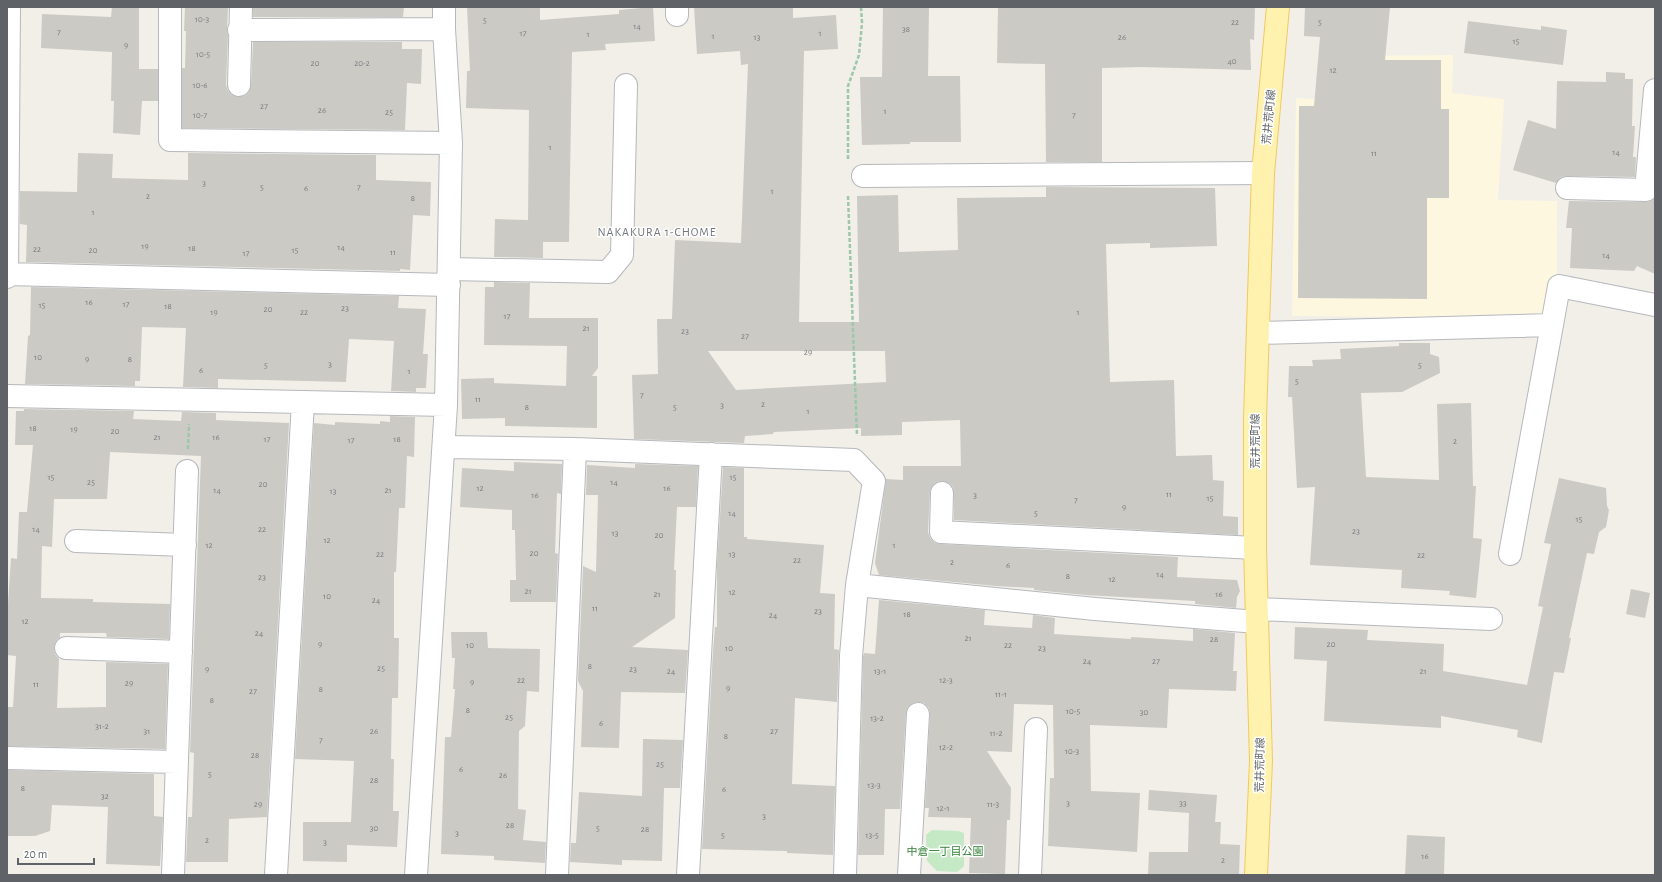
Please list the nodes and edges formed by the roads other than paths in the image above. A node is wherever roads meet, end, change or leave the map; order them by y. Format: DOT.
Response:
graph roads {
  1 [pos="9,7"];
  2 [pos="170,7"];
  3 [pos="241,7"];
  4 [pos="444,7"];
  5 [pos="1278,7"];
  6 [pos="444,29"];
  7 [pos="239,30"];
  8 [pos="239,85"];
  9 [pos="626,85"];
  10 [pos="1655,90"];
  11 [pos="451,143"];
  12 [pos="1263,173"];
  13 [pos="853,176"];
  14 [pos="1567,188"];
  15 [pos="7,275"];
  16 [pos="449,277"];
  17 [pos="1655,304"];
  18 [pos="1552,324"];
  19 [pos="1258,333"];
  20 [pos="7,396"];
  21 [pos="303,402"];
  22 [pos="446,406"];
  23 [pos="445,447"];
  24 [pos="575,449"];
  25 [pos="710,454"];
  26 [pos="187,471"];
  27 [pos="942,493"];
  28 [pos="76,541"];
  29 [pos="185,546"];
  30 [pos="1255,548"];
  31 [pos="1510,554"];
  32 [pos="857,584"];
  33 [pos="1257,615"];
  34 [pos="1491,619"];
  35 [pos="66,648"];
  36 [pos="181,652"];
  37 [pos="918,714"];
  38 [pos="1036,728"];
  39 [pos="7,758"];
  40 [pos="177,762"];
  41 [pos="173,875"];
  42 [pos="276,875"];
  43 [pos="416,875"];
  44 [pos="557,875"];
  45 [pos="688,875"];
  46 [pos="845,875"];
  47 [pos="909,875"];
  48 [pos="1030,875"];
  49 [pos="1256,875"];
  1 -- 15 [label="street"];
  2 -- 11 [label="street"];
  3 -- 7 [label="street"];
  4 -- 6 [label="street"];
  5 -- 12 [label="main road, 荒井荒町線"];
  6 -- 7 [label="street"];
  6 -- 11 [label="street"];
  7 -- 8 [label="street"];
  9 -- 16 [label="street"];
  10 -- 14 [label="street"];
  11 -- 16 [label="street"];
  12 -- 13 [label="street"];
  12 -- 19 [label="main road, 荒井荒町線"];
  15 -- 16 [label="street"];
  16 -- 22 [label="street"];
  17 -- 18 [label="street"];
  18 -- 19 [label="street"];
  18 -- 31 [label="street"];
  19 -- 30 [label="main road, 荒井荒町線"];
  20 -- 21 [label="street"];
  21 -- 22 [label="street"];
  21 -- 42 [label="street"];
  22 -- 23 [label="street"];
  23 -- 24 [label="street"];
  23 -- 43 [label="street"];
  24 -- 25 [label="street"];
  24 -- 44 [label="street"];
  25 -- 32 [label="street"];
  25 -- 45 [label="street"];
  26 -- 29 [label="street"];
  27 -- 30 [label="street"];
  28 -- 29 [label="street"];
  29 -- 36 [label="street"];
  30 -- 33 [label="main road, 荒井荒町線"];
  32 -- 33 [label="street"];
  32 -- 46 [label="street"];
  33 -- 34 [label="street"];
  33 -- 49 [label="main road, 荒井荒町線"];
  35 -- 36 [label="street"];
  36 -- 40 [label="street"];
  37 -- 47 [label="street"];
  38 -- 48 [label="street"];
  39 -- 40 [label="street"];
  40 -- 41 [label="street"];
}
